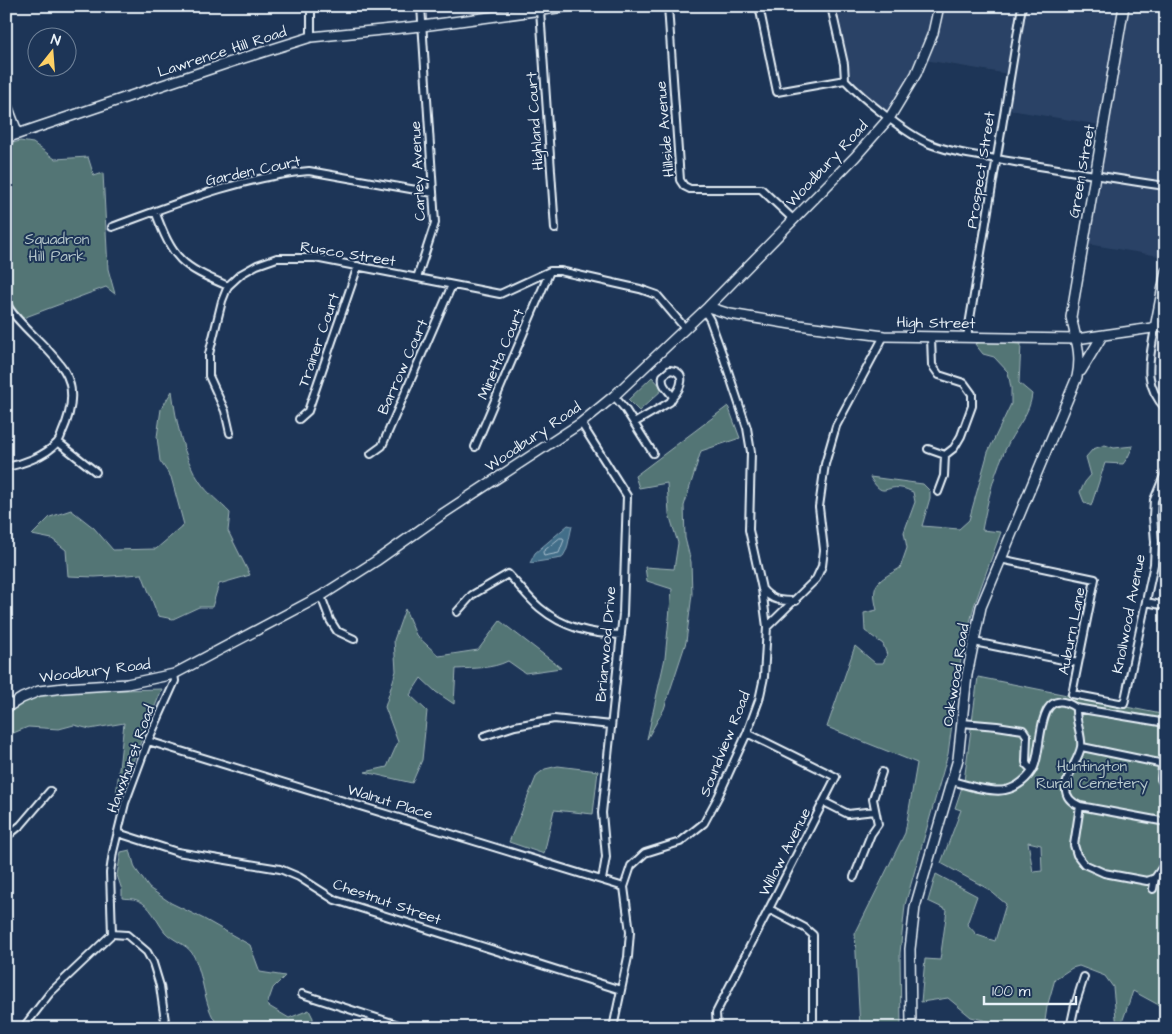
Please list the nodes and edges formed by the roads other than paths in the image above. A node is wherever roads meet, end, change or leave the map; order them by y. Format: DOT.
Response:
graph roads {
  1 [pos="311,6"];
  2 [pos="421,6"];
  3 [pos="572,6"];
  4 [pos="668,6"];
  5 [pos="759,6"];
  6 [pos="831,6"];
  7 [pos="939,6"];
  8 [pos="1022,6"];
  9 [pos="1124,6"];
  10 [pos="540,10"];
  11 [pos="422,26"];
  12 [pos="310,37"];
  13 [pos="845,80"];
  14 [pos="6,102"];
  15 [pos="890,117"];
  16 [pos="18,134"];
  17 [pos="6,138"];
  18 [pos="996,158"];
  19 [pos="1095,175"];
  20 [pos="1166,186"];
  21 [pos="433,194"];
  22 [pos="155,211"];
  23 [pos="794,220"];
  24 [pos="112,227"];
  25 [pos="555,230"];
  26 [pos="358,266"];
  27 [pos="550,271"];
  28 [pos="1166,271"];
  29 [pos="417,278"];
  30 [pos="452,285"];
  31 [pos="228,286"];
  32 [pos="6,304"];
  33 [pos="706,309"];
  34 [pos="1166,326"];
  35 [pos="685,328"];
  36 [pos="1155,328"];
  37 [pos="884,336"];
  38 [pos="1102,336"];
  39 [pos="931,337"];
  40 [pos="967,337"];
  41 [pos="1076,339"];
  42 [pos="1078,377"];
  43 [pos="614,396"];
  44 [pos="674,397"];
  45 [pos="1166,409"];
  46 [pos="299,419"];
  47 [pos="582,423"];
  48 [pos="634,423"];
  49 [pos="230,433"];
  50 [pos="58,442"];
  51 [pos="475,446"];
  52 [pos="928,449"];
  53 [pos="653,453"];
  54 [pos="371,454"];
  55 [pos="945,455"];
  56 [pos="6,467"];
  57 [pos="1166,471"];
  58 [pos="96,472"];
  59 [pos="938,492"];
  60 [pos="1000,559"];
  61 [pos="762,590"];
  62 [pos="321,596"];
  63 [pos="796,600"];
  64 [pos="1146,602"];
  65 [pos="1166,606"];
  66 [pos="456,612"];
  67 [pos="767,627"];
  68 [pos="621,635"];
  69 [pos="354,639"];
  70 [pos="974,642"];
  71 [pos="1078,663"];
  72 [pos="174,674"];
  73 [pos="1124,704"];
  74 [pos="6,708"];
  75 [pos="1076,708"];
  76 [pos="962,723"];
  77 [pos="610,724"];
  78 [pos="1166,724"];
  79 [pos="747,732"];
  80 [pos="484,736"];
  81 [pos="148,741"];
  82 [pos="1082,747"];
  83 [pos="1163,764"];
  84 [pos="1032,770"];
  85 [pos="882,772"];
  86 [pos="952,781"];
  87 [pos="1166,788"];
  88 [pos="50,791"];
  89 [pos="824,802"];
  90 [pos="1080,806"];
  91 [pos="874,811"];
  92 [pos="1166,822"];
  93 [pos="118,833"];
  94 [pos="6,837"];
  95 [pos="1166,862"];
  96 [pos="854,877"];
  97 [pos="1155,878"];
  98 [pos="602,880"];
  99 [pos="624,887"];
  100 [pos="1153,889"];
  101 [pos="769,909"];
  102 [pos="112,934"];
  103 [pos="1084,977"];
  104 [pos="621,990"];
  105 [pos="302,994"];
  106 [pos="23,1028"];
  107 [pos="166,1028"];
  108 [pos="408,1028"];
  109 [pos="613,1028"];
  110 [pos="717,1028"];
  111 [pos="812,1028"];
  112 [pos="911,1028"];
  113 [pos="917,1028"];
  114 [pos="1070,1028"];
  1 -- 12 [label="street"];
  2 -- 11 [label="street, Carley Avenue"];
  3 -- 10 [label="main road, Lawrence Hill Road"];
  4 -- 23 [label="street, Hillside Avenue"];
  5 -- 13 [label="street"];
  6 -- 13 [label="street"];
  7 -- 15 [label="main road, Woodbury Road"];
  8 -- 18 [label="street, Prospect Street"];
  9 -- 19 [label="main road, Green Street"];
  10 -- 11 [label="main road, Lawrence Hill Road"];
  10 -- 25 [label="street, Highland Court"];
  11 -- 12 [label="main road, Lawrence Hill Road"];
  11 -- 21 [label="street, Carley Avenue"];
  12 -- 16 [label="main road, Lawrence Hill Road"];
  13 -- 15 [label="street"];
  14 -- 16 [label="main road"];
  15 -- 18 [label="street"];
  15 -- 23 [label="main road, Woodbury Road"];
  16 -- 17 [label="main road, Lawrence Hill Road"];
  18 -- 19 [label="street"];
  18 -- 40 [label="street, Prospect Street"];
  19 -- 20 [label="street"];
  19 -- 41 [label="main road, Green Street"];
  21 -- 22 [label="street, Garden Court"];
  21 -- 29 [label="street, Carley Avenue"];
  22 -- 24 [label="street, Garden Court"];
  22 -- 31 [label="street"];
  23 -- 33 [label="main road, Woodbury Road"];
  26 -- 29 [label="street, Rusco Street"];
  26 -- 31 [label="street, Rusco Street"];
  26 -- 46 [label="street, Trainer Court"];
  27 -- 30 [label="street"];
  27 -- 35 [label="street"];
  27 -- 51 [label="street, Minetta Court"];
  28 -- 36 [label="main road"];
  29 -- 30 [label="street"];
  30 -- 54 [label="street, Barrow Court"];
  31 -- 49 [label="street"];
  32 -- 50 [label="street"];
  33 -- 35 [label="main road, Woodbury Road"];
  33 -- 37 [label="main road, High Street"];
  33 -- 61 [label="street, Soundview Road"];
  34 -- 36 [label="main road, High Street"];
  35 -- 43 [label="main road, Woodbury Road"];
  36 -- 38 [label="main road, High Street"];
  36 -- 45 [label="street"];
  37 -- 39 [label="main road, High Street"];
  37 -- 63 [label="street"];
  38 -- 41 [label="main road, High Street"];
  38 -- 42 [label="main road"];
  39 -- 40 [label="main road, High Street"];
  39 -- 55 [label="street"];
  40 -- 41 [label="main road, High Street"];
  41 -- 42 [label="main road, Oakwood Road"];
  42 -- 60 [label="main road, Oakwood Road"];
  43 -- 47 [label="main road, Woodbury Road"];
  43 -- 48 [label="street"];
  44 -- 48 [label="street"];
  47 -- 62 [label="main road, Woodbury Road"];
  47 -- 68 [label="street, Briarwood Drive"];
  48 -- 53 [label="street"];
  50 -- 56 [label="street"];
  50 -- 58 [label="street"];
  52 -- 55 [label="street"];
  55 -- 59 [label="street"];
  57 -- 64 [label="street, Knollwood Avenue"];
  60 -- 70 [label="main road, Oakwood Road"];
  60 -- 71 [label="street, Auburn Lane"];
  61 -- 63 [label="street"];
  61 -- 67 [label="street, Soundview Road"];
  62 -- 69 [label="street"];
  62 -- 72 [label="main road, Woodbury Road"];
  63 -- 67 [label="street"];
  64 -- 65 [label="street"];
  64 -- 73 [label="street, Knollwood Avenue"];
  66 -- 68 [label="street"];
  67 -- 79 [label="street, Soundview Road"];
  68 -- 77 [label="street, Briarwood Drive"];
  70 -- 71 [label="street"];
  70 -- 76 [label="main road, Oakwood Road"];
  71 -- 73 [label="street, Auburn Lane"];
  72 -- 74 [label="main road, Woodbury Road"];
  72 -- 81 [label="street, Hawxhurst Road"];
  75 -- 78 [label="street"];
  75 -- 82 [label="street"];
  75 -- 84 [label="street"];
  76 -- 84 [label="street"];
  76 -- 86 [label="main road, Oakwood Road"];
  77 -- 80 [label="street"];
  77 -- 98 [label="street, Briarwood Drive"];
  79 -- 89 [label="street, Willow Avenue"];
  79 -- 99 [label="street, Soundview Road"];
  81 -- 93 [label="street, Hawxhurst Road"];
  81 -- 98 [label="street, Walnut Place"];
  82 -- 83 [label="street"];
  82 -- 90 [label="street"];
  83 -- 87 [label="street"];
  84 -- 86 [label="street"];
  85 -- 91 [label="street"];
  86 -- 112 [label="main road, Oakwood Road"];
  88 -- 94 [label="street"];
  89 -- 91 [label="street"];
  89 -- 101 [label="street, Willow Avenue"];
  90 -- 92 [label="street"];
  90 -- 97 [label="street"];
  91 -- 96 [label="street"];
  93 -- 102 [label="street, Hawxhurst Road"];
  93 -- 104 [label="street, Chestnut Street"];
  95 -- 97 [label="street"];
  97 -- 100 [label="street"];
  98 -- 99 [label="street, Walnut Place"];
  99 -- 104 [label="street, Soundview Road"];
  101 -- 110 [label="street, Willow Avenue"];
  101 -- 111 [label="street"];
  102 -- 106 [label="street"];
  102 -- 107 [label="street"];
  103 -- 114 [label="street"];
  104 -- 109 [label="street, Soundview Road"];
  105 -- 108 [label="street"];
  112 -- 113 [label="street"];
}
